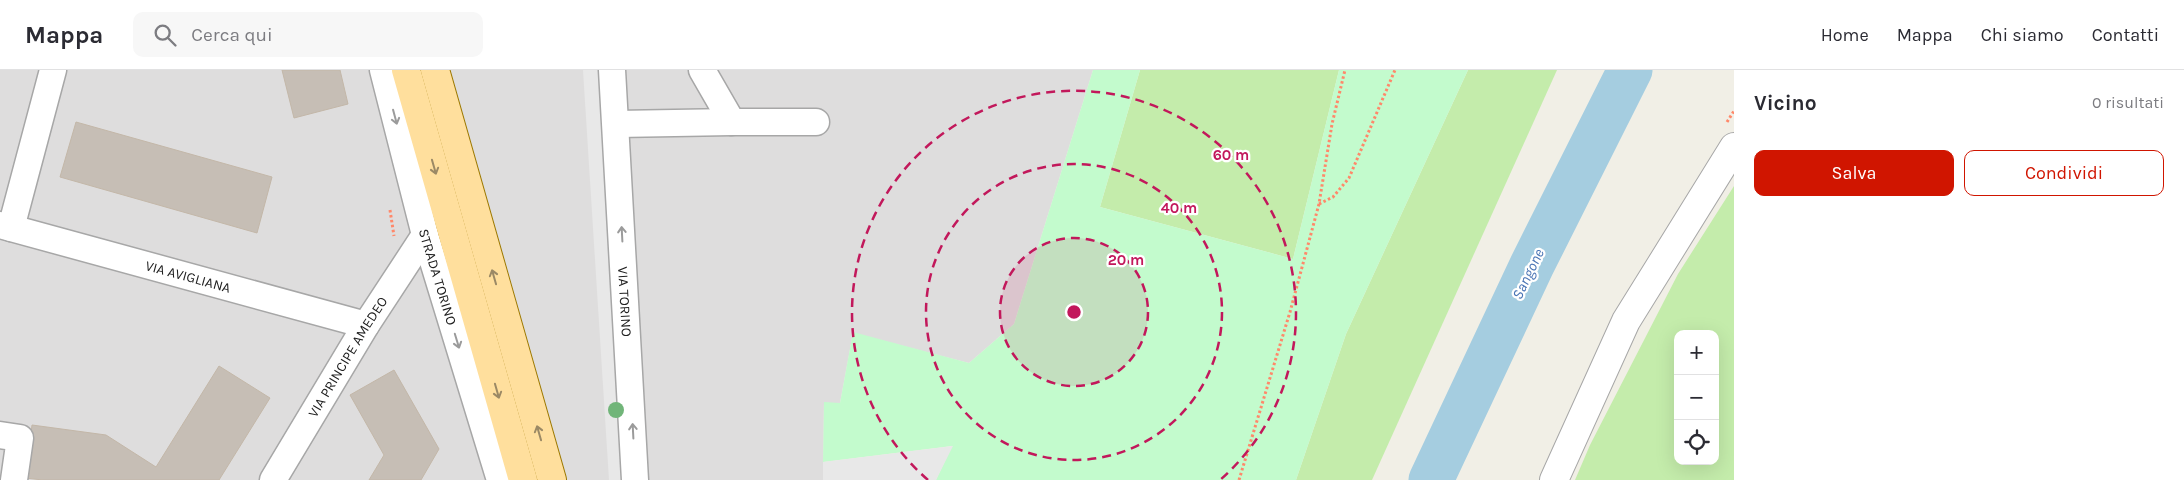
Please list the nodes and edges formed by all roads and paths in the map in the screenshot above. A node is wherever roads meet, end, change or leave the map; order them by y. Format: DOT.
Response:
graph roads {
  1 [pos="53,70"];
  2 [pos="383,70"];
  3 [pos="406,70"];
  4 [pos="435,70"];
  5 [pos="612,70"];
  6 [pos="702,70"];
  7 [pos="1345,70"];
  8 [pos="1395,70"];
  9 [pos="732,122"];
  10 [pos="816,122"];
  11 [pos="617,124"];
  12 [pos="1734,147"];
  13 [pos="388,204"];
  14 [pos="1319,204"];
  15 [pos="5,226"];
  16 [pos="425,236"];
  17 [pos="391,245"];
  18 [pos="366,325"];
  19 [pos="0,435"];
  20 [pos="14,480"];
  21 [pos="273,480"];
  22 [pos="500,480"];
  23 [pos="523,480"];
  24 [pos="552,480"];
  25 [pos="635,480"];
  26 [pos="1239,480"];
  27 [pos="1554,480"];
  1 -- 15 [label="street, VIA AVIGLIANA"];
  2 -- 16 [label="street, STRADA TORINO, one-way"];
  3 -- 23 [label="main road, STRADA TORINO, one-way"];
  24 -- 4 [label="main road, one-way"];
  5 -- 11 [label="street, VIA TORINO"];
  6 -- 9 [label="street"];
  7 -- 14 [label="path"];
  8 -- 14 [label="path"];
  9 -- 10 [label="street"];
  9 -- 11 [label="street"];
  25 -- 11 [label="street, VIA TORINO, one-way"];
  12 -- 27 [label="street"];
  13 -- 17 [label="path"];
  14 -- 26 [label="path"];
  15 -- 18 [label="street, VIA AVIGLIANA"];
  16 -- 18 [label="street, VIA PRINCIPE AMEDEO"];
  16 -- 22 [label="street, STRADA TORINO, one-way"];
  18 -- 21 [label="street, VIA PRINCIPE AMEDEO"];
  19 -- 20 [label="street"];
}
